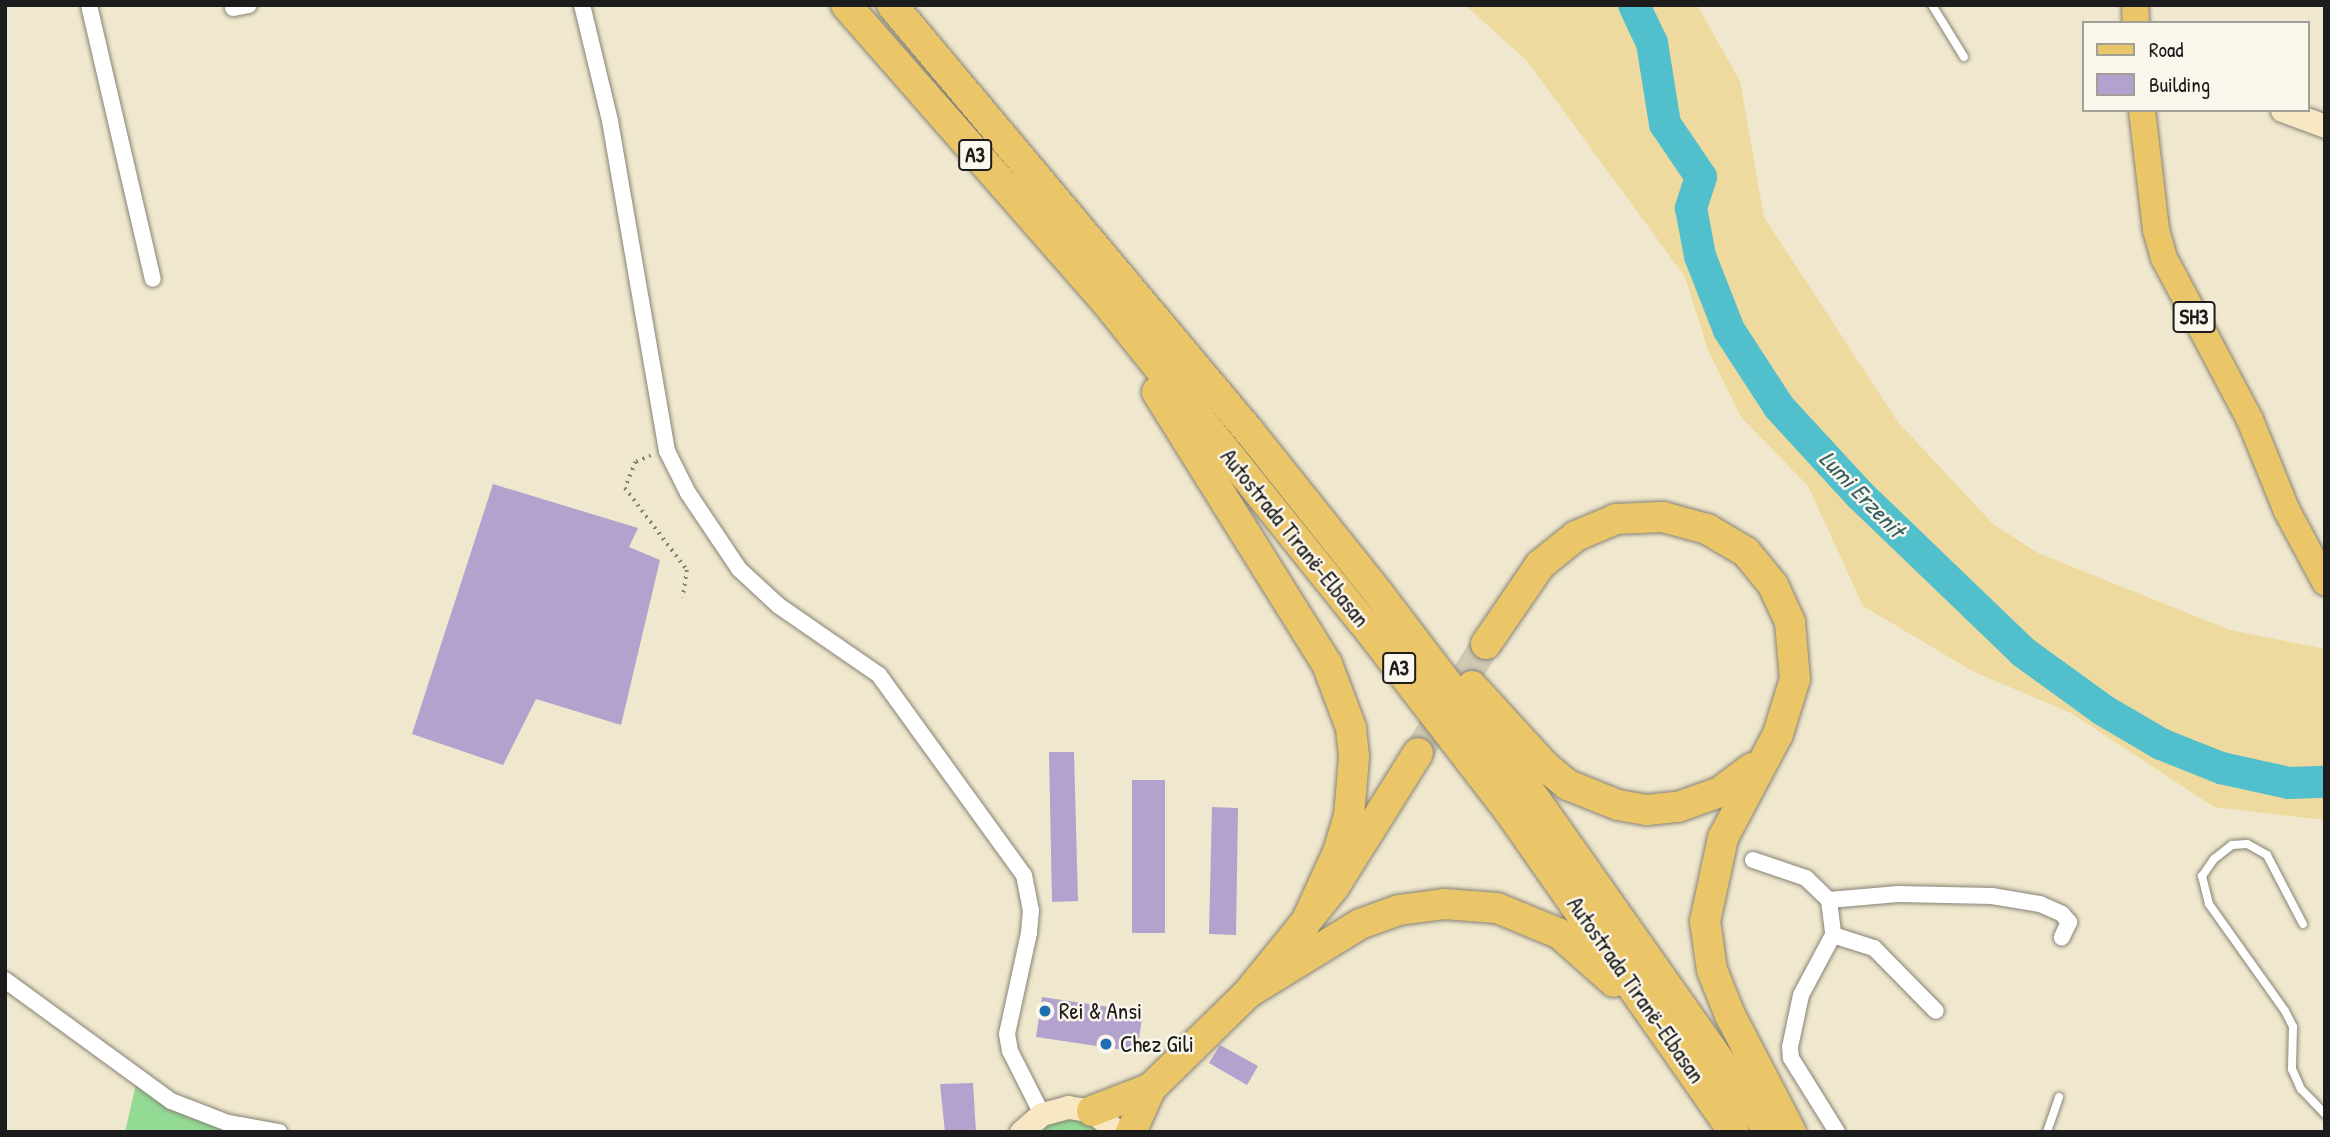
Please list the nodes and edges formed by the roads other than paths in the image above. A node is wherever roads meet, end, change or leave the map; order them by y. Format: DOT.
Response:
graph roads {
  1 [pos="89,5"];
  2 [pos="582,5"];
  3 [pos="846,5"];
  4 [pos="892,5"];
  5 [pos="1932,5"];
  6 [pos="1964,57"];
  7 [pos="2142,112"];
  8 [pos="2288,112"];
  9 [pos="2325,126"];
  10 [pos="153,279"];
  11 [pos="1107,303"];
  12 [pos="2325,582"];
  13 [pos="1379,594"];
  14 [pos="1486,644"];
  15 [pos="1769,749"];
  16 [pos="1418,753"];
  17 [pos="1753,860"];
  18 [pos="1829,900"];
  19 [pos="1305,924"];
  20 [pos="2303,924"];
  21 [pos="1833,935"];
  22 [pos="2062,937"];
  23 [pos="5,980"];
  24 [pos="1248,993"];
  25 [pos="1936,1011"];
  26 [pos="1677,1044"];
  27 [pos="1151,1088"];
  28 [pos="2059,1097"];
  29 [pos="1092,1111"];
  30 [pos="1042,1114"];
  31 [pos="2325,1114"];
  32 [pos="1021,1131"];
  33 [pos="279,1132"];
  34 [pos="1118,1132"];
  35 [pos="1131,1132"];
  36 [pos="1734,1132"];
  37 [pos="1770,1132"];
  38 [pos="1791,1132"];
  39 [pos="1837,1132"];
  40 [pos="2047,1132"];
  1 -- 10 [label="street"];
  2 -- 30 [label="street"];
  3 -- 11 [label="highway, Autostrada Tiranë-Elbasan / A3"];
  4 -- 13 [label="highway, Autostrada Tiranë-Elbasan / A3"];
  5 -- 6 [label="lane"];
  7 -- 12 [label="main road, SH3"];
  8 -- 9 [label="main road"];
  11 -- 19 [label="highway"];
  11 -- 26 [label="highway, Autostrada Tiranë-Elbasan / A3"];
  13 -- 15 [label="highway"];
  13 -- 37 [label="highway, Autostrada Tiranë-Elbasan / A3"];
  14 -- 15 [label="highway"];
  15 -- 38 [label="highway"];
  16 -- 19 [label="highway"];
  17 -- 18 [label="street"];
  18 -- 21 [label="street"];
  18 -- 22 [label="street"];
  19 -- 24 [label="highway"];
  20 -- 31 [label="lane"];
  21 -- 25 [label="street"];
  21 -- 39 [label="street"];
  23 -- 33 [label="street"];
  24 -- 26 [label="highway, A3"];
  24 -- 27 [label="highway"];
  26 -- 36 [label="highway, Autostrada Tiranë-Elbasan / A3"];
  27 -- 29 [label="highway"];
  27 -- 35 [label="highway"];
  28 -- 40 [label="lane"];
  29 -- 30 [label="main road"];
  29 -- 34 [label="main road"];
  30 -- 32 [label="main road"];
}
